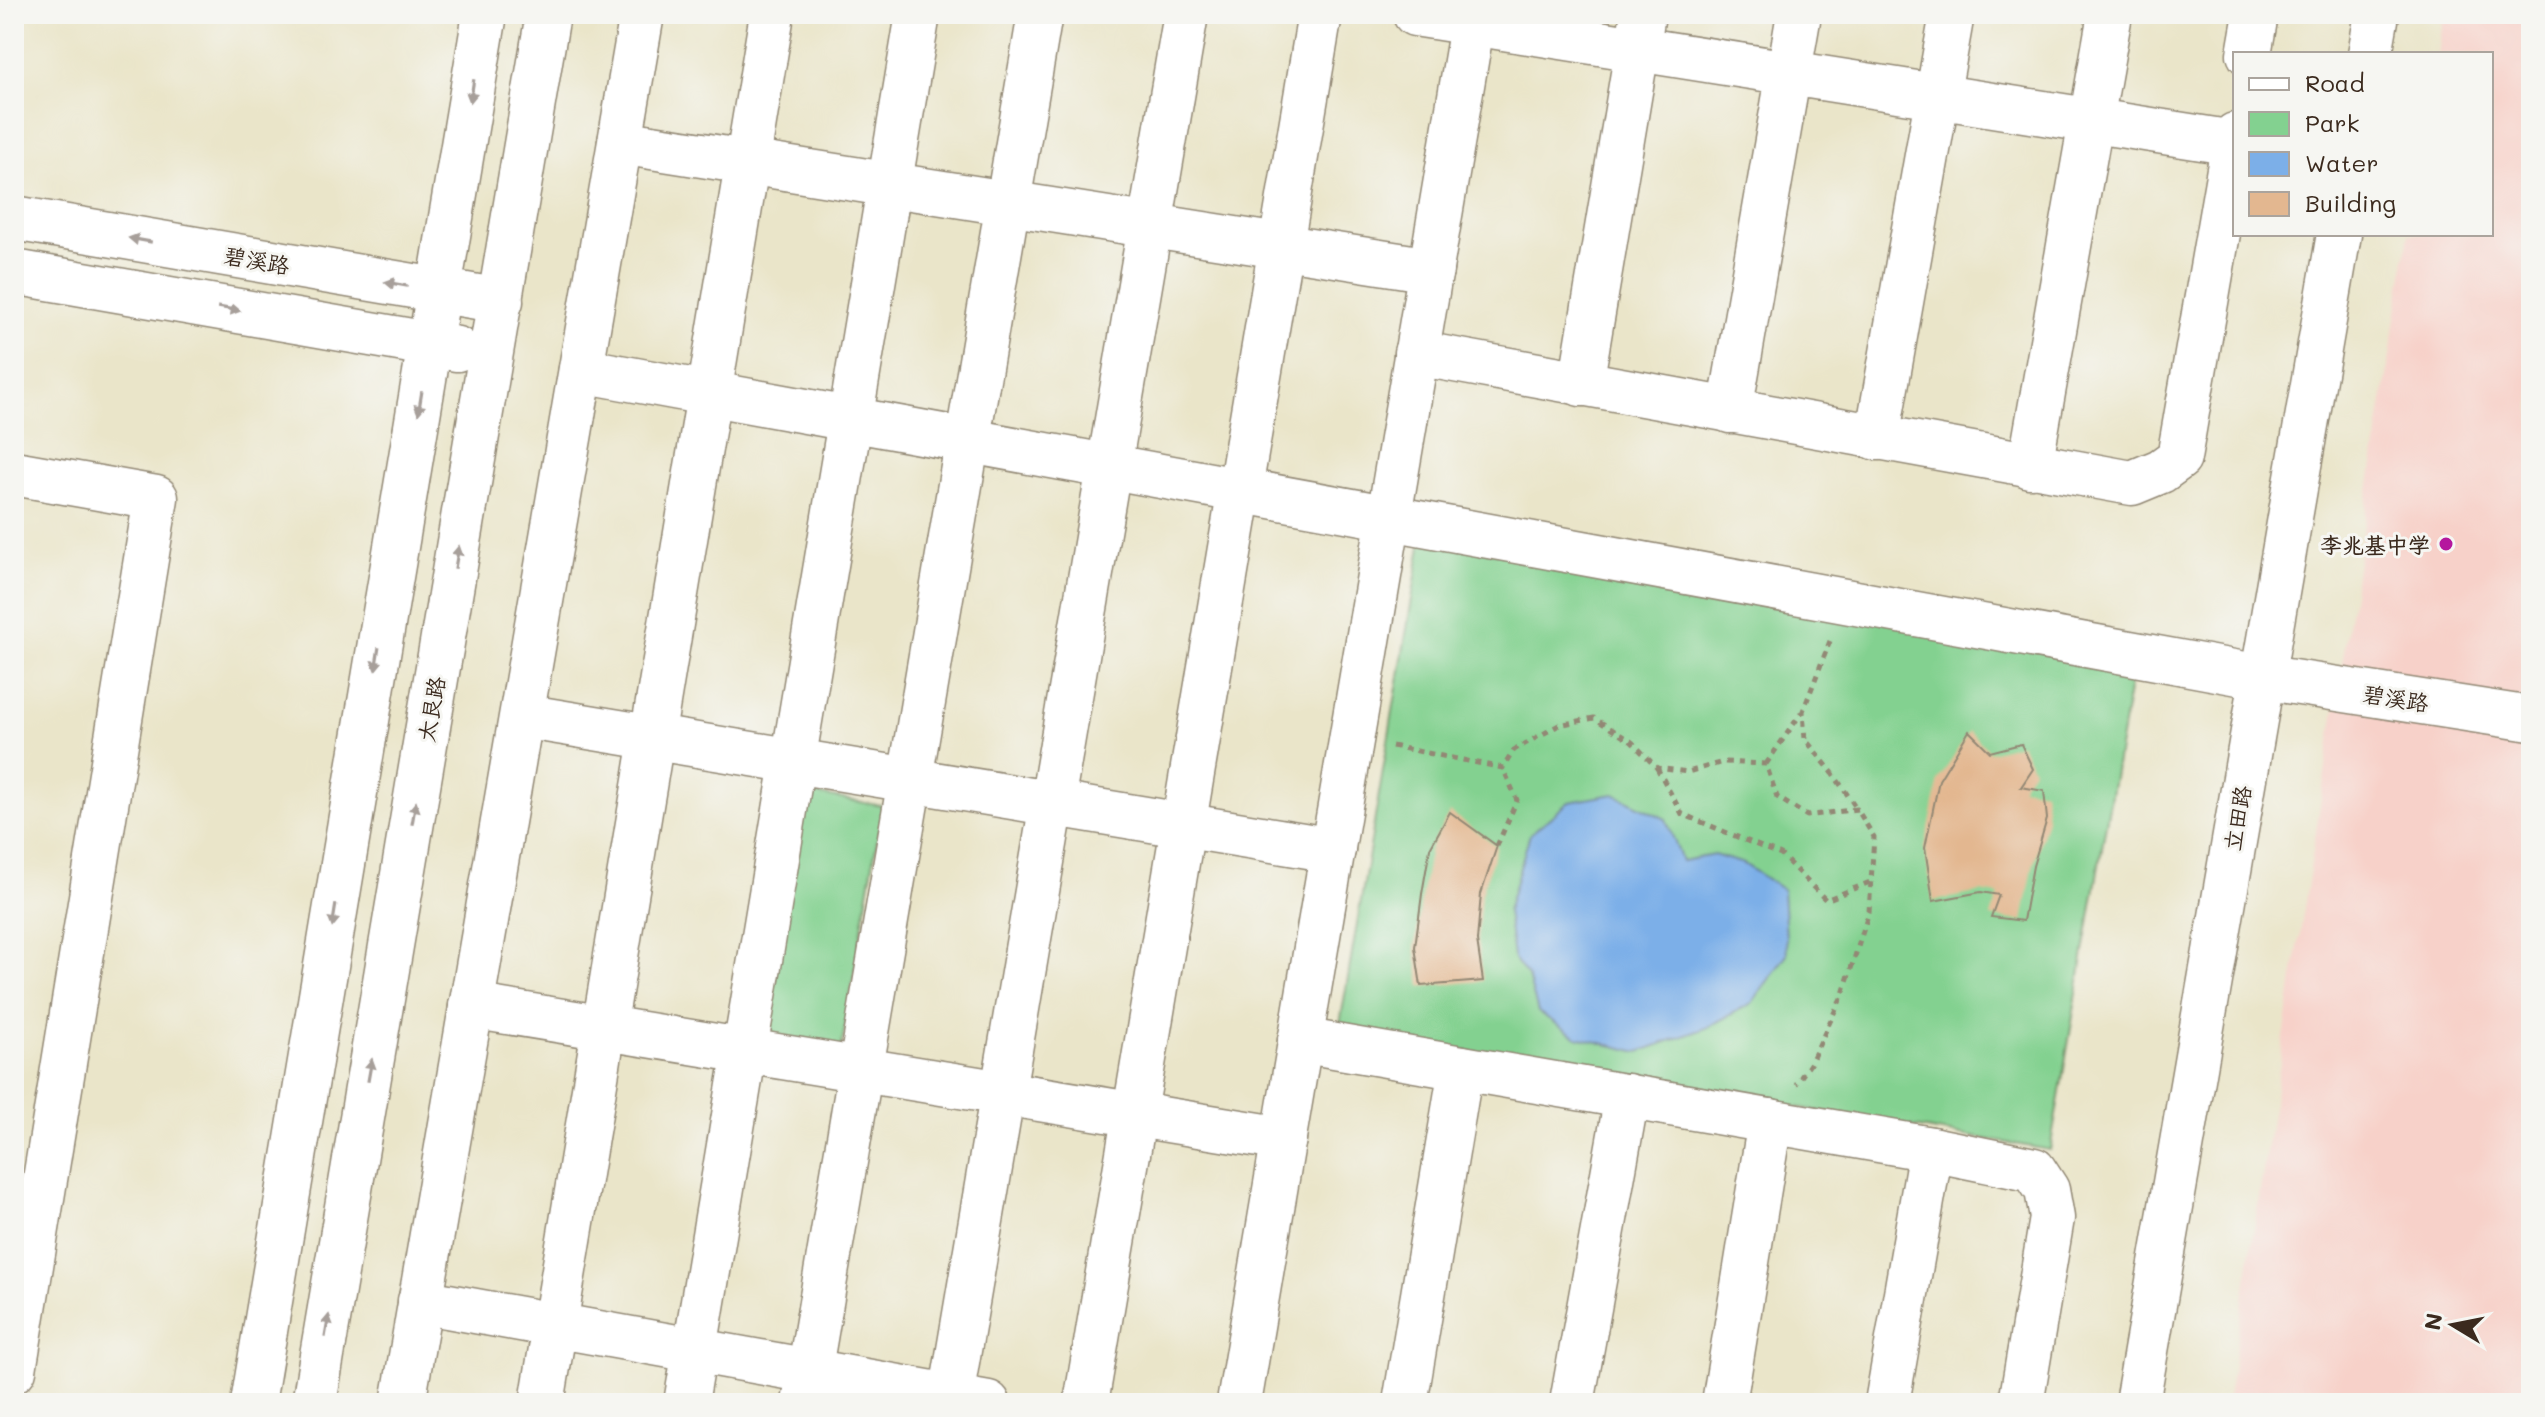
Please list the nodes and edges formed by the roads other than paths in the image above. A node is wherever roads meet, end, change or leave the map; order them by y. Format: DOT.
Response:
graph roads {
  1 [pos="485,14"];
  2 [pos="548,14"];
  3 [pos="642,14"];
  4 [pos="772,14"];
  5 [pos="918,14"];
  6 [pos="1040,14"];
  7 [pos="1186,14"];
  8 [pos="1320,14"];
  9 [pos="1415,14"];
  10 [pos="1799,14"];
  11 [pos="1952,14"];
  12 [pos="2110,14"];
  13 [pos="2256,14"];
  14 [pos="2377,14"];
  15 [pos="1473,18"];
  16 [pos="1640,31"];
  17 [pos="2249,52"];
  18 [pos="2370,52"];
  19 [pos="1789,73"];
  20 [pos="1938,96"];
  21 [pos="2091,121"];
  22 [pos="2233,139"];
  23 [pos="620,142"];
  24 [pos="2233,145"];
  25 [pos="748,162"];
  26 [pos="890,184"];
  27 [pos="1009,203"];
  28 [pos="14,218"];
  29 [pos="1150,226"];
  30 [pos="2339,236"];
  31 [pos="1281,246"];
  32 [pos="1431,270"];
  33 [pos="14,272"];
  34 [pos="439,291"];
  35 [pos="501,301"];
  36 [pos="430,344"];
  37 [pos="1416,353"];
  38 [pos="491,355"];
  39 [pos="581,370"];
  40 [pos="1581,384"];
  41 [pos="710,393"];
  42 [pos="1730,411"];
  43 [pos="851,418"];
  44 [pos="1877,438"];
  45 [pos="968,440"];
  46 [pos="1109,465"];
  47 [pos="2030,466"];
  48 [pos="14,473"];
  49 [pos="1240,489"];
  50 [pos="1389,517"];
  51 [pos="2261,677"];
  52 [pos="522,716"];
  53 [pos="2531,719"];
  54 [pos="652,738"];
  55 [pos="794,761"];
  56 [pos="910,780"];
  57 [pos="1052,804"];
  58 [pos="1183,825"];
  59 [pos="1333,850"];
  60 [pos="471,1006"];
  61 [pos="604,1027"];
  62 [pos="1300,1040"];
  63 [pos="745,1051"];
  64 [pos="1461,1068"];
  65 [pos="861,1069"];
  66 [pos="1002,1092"];
  67 [pos="1627,1096"];
  68 [pos="1135,1114"];
  69 [pos="1770,1121"];
  70 [pos="1284,1139"];
  71 [pos="1931,1149"];
  72 [pos="26,1224"];
  73 [pos="420,1301"];
  74 [pos="555,1326"];
  75 [pos="695,1351"];
  76 [pos="14,1370"];
  77 [pos="807,1387"];
  78 [pos="963,1401"];
  79 [pos="253,1403"];
  80 [pos="314,1403"];
  81 [pos="403,1403"];
  82 [pos="542,1403"];
  83 [pos="686,1403"];
  84 [pos="1086,1403"];
  85 [pos="1239,1403"];
  86 [pos="1405,1403"];
  87 [pos="1572,1403"];
  88 [pos="1724,1403"];
  89 [pos="1887,1403"];
  90 [pos="2021,1403"];
  91 [pos="2137,1403"];
  1 -- 34 [label="street, one-way"];
  2 -- 35 [label="street, 太艮路"];
  3 -- 23 [label="street"];
  4 -- 25 [label="street"];
  5 -- 26 [label="street"];
  6 -- 27 [label="street"];
  7 -- 29 [label="street"];
  8 -- 31 [label="street"];
  9 -- 15 [label="street"];
  10 -- 19 [label="street"];
  11 -- 20 [label="street"];
  12 -- 21 [label="street"];
  13 -- 17 [label="street"];
  14 -- 18 [label="street"];
  15 -- 16 [label="street"];
  15 -- 32 [label="street"];
  16 -- 19 [label="street"];
  16 -- 40 [label="street"];
  19 -- 20 [label="street"];
  19 -- 42 [label="street"];
  20 -- 21 [label="street"];
  20 -- 44 [label="street"];
  21 -- 22 [label="street"];
  21 -- 47 [label="street"];
  23 -- 25 [label="street"];
  23 -- 39 [label="street"];
  24 -- 47 [label="street"];
  25 -- 26 [label="street"];
  25 -- 41 [label="street"];
  26 -- 27 [label="street"];
  26 -- 43 [label="street"];
  27 -- 29 [label="street"];
  27 -- 45 [label="street"];
  34 -- 28 [label="street, 碧溪路, one-way"];
  29 -- 31 [label="street"];
  29 -- 46 [label="street"];
  30 -- 51 [label="street, 立田路"];
  31 -- 32 [label="street"];
  31 -- 49 [label="street"];
  32 -- 37 [label="street"];
  33 -- 36 [label="street, one-way"];
  34 -- 35 [label="street, 碧溪路"];
  34 -- 36 [label="street"];
  35 -- 38 [label="street, 太艮路"];
  36 -- 38 [label="street"];
  36 -- 79 [label="street, one-way"];
  37 -- 40 [label="street"];
  37 -- 50 [label="street"];
  80 -- 38 [label="street, 太艮路, one-way"];
  39 -- 41 [label="street, 碧溪路"];
  39 -- 52 [label="street"];
  40 -- 42 [label="street"];
  41 -- 43 [label="street, 碧溪路"];
  41 -- 54 [label="street"];
  42 -- 44 [label="street"];
  43 -- 45 [label="street, 碧溪路"];
  43 -- 55 [label="street"];
  44 -- 47 [label="street"];
  45 -- 46 [label="street, 碧溪路"];
  45 -- 56 [label="street"];
  46 -- 49 [label="street, 碧溪路"];
  46 -- 57 [label="street"];
  48 -- 72 [label="street"];
  49 -- 50 [label="street, 碧溪路"];
  49 -- 58 [label="street"];
  50 -- 51 [label="street, 碧溪路"];
  50 -- 59 [label="street"];
  51 -- 53 [label="street, 碧溪路"];
  51 -- 91 [label="street, 立田路"];
  52 -- 54 [label="street"];
  52 -- 60 [label="street"];
  54 -- 55 [label="street"];
  54 -- 61 [label="street"];
  55 -- 56 [label="street"];
  55 -- 63 [label="street"];
  56 -- 57 [label="street"];
  56 -- 65 [label="street"];
  57 -- 58 [label="street"];
  57 -- 66 [label="street"];
  58 -- 59 [label="street"];
  58 -- 68 [label="street"];
  59 -- 62 [label="street"];
  60 -- 61 [label="street"];
  60 -- 73 [label="street"];
  61 -- 63 [label="street"];
  61 -- 74 [label="street"];
  62 -- 64 [label="street"];
  62 -- 70 [label="street"];
  63 -- 65 [label="street"];
  63 -- 75 [label="street"];
  64 -- 67 [label="street"];
  64 -- 86 [label="street"];
  65 -- 66 [label="street"];
  65 -- 77 [label="street"];
  66 -- 68 [label="street"];
  66 -- 78 [label="street"];
  67 -- 69 [label="street"];
  67 -- 87 [label="street"];
  68 -- 70 [label="street"];
  68 -- 84 [label="street"];
  69 -- 71 [label="street"];
  69 -- 88 [label="street"];
  70 -- 85 [label="street"];
  71 -- 89 [label="street"];
  71 -- 90 [label="street"];
  72 -- 76 [label="street"];
  73 -- 74 [label="street"];
  73 -- 81 [label="street"];
  74 -- 75 [label="street"];
  74 -- 82 [label="street"];
  75 -- 77 [label="street"];
  75 -- 83 [label="street"];
  77 -- 78 [label="street"];
}
